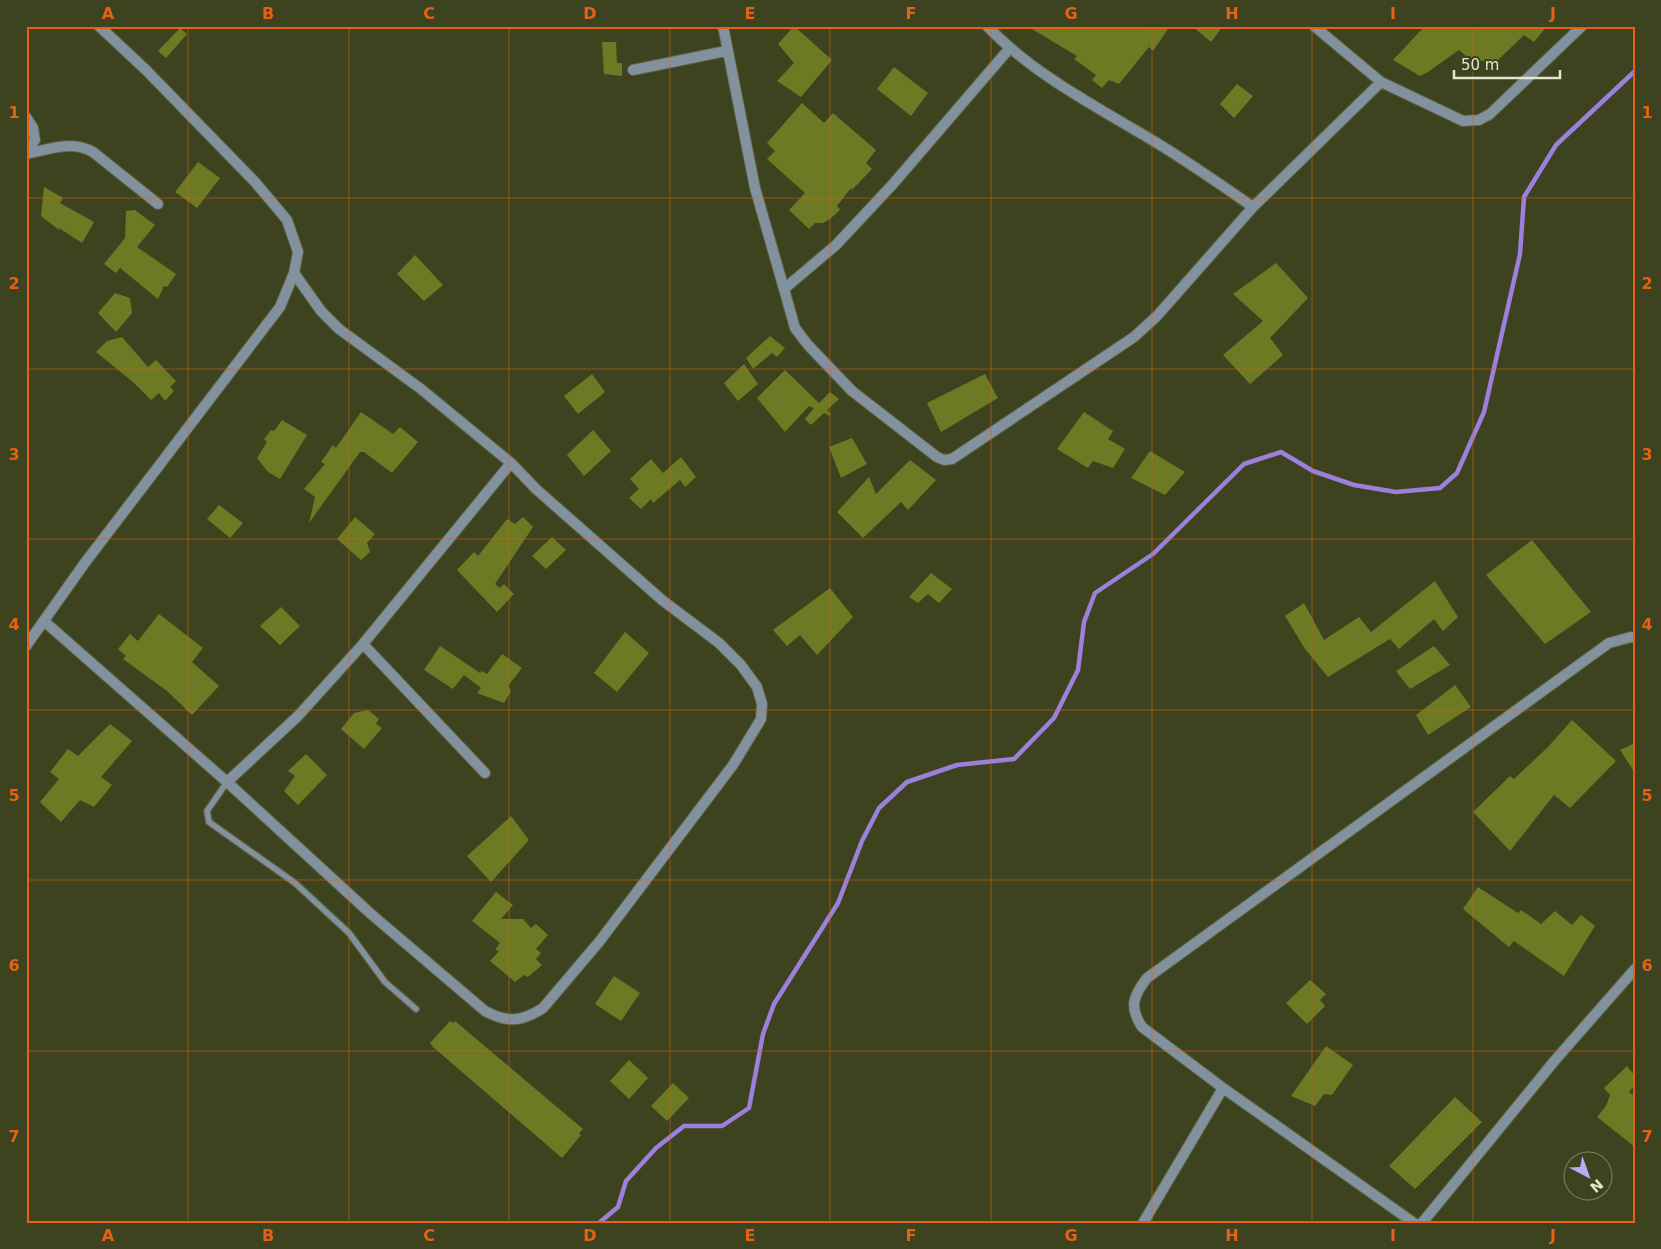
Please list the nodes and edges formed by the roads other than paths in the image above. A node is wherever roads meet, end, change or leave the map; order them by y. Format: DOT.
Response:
graph roads {
  1 [pos="99,26"];
  2 [pos="723,26"];
  3 [pos="987,26"];
  4 [pos="1314,26"];
  5 [pos="1582,26"];
  6 [pos="1009,49"];
  7 [pos="726,51"];
  8 [pos="632,70"];
  9 [pos="1380,82"];
  10 [pos="26,117"];
  11 [pos="26,153"];
  12 [pos="158,204"];
  13 [pos="1254,207"];
  14 [pos="294,273"];
  15 [pos="784,289"];
  16 [pos="511,463"];
  17 [pos="45,622"];
  18 [pos="1635,638"];
  19 [pos="363,644"];
  20 [pos="26,646"];
  21 [pos="485,773"];
  22 [pos="227,782"];
  23 [pos="1635,969"];
  24 [pos="416,1009"];
  25 [pos="1223,1088"];
  26 [pos="1143,1223"];
  27 [pos="1414,1223"];
  28 [pos="1422,1223"];
  1 -- 14 [label="street"];
  2 -- 7 [label="street"];
  3 -- 6 [label="street"];
  4 -- 9 [label="street"];
  5 -- 9 [label="street"];
  6 -- 13 [label="street"];
  6 -- 15 [label="street"];
  7 -- 8 [label="street"];
  7 -- 15 [label="street"];
  9 -- 13 [label="street"];
  10 -- 11 [label="street"];
  11 -- 12 [label="street"];
  13 -- 15 [label="street"];
  14 -- 16 [label="street"];
  14 -- 17 [label="street"];
  16 -- 19 [label="street"];
  16 -- 22 [label="street"];
  17 -- 20 [label="street"];
  17 -- 22 [label="street"];
  18 -- 25 [label="street"];
  19 -- 21 [label="street"];
  19 -- 22 [label="street"];
  22 -- 24 [label="lane"];
  23 -- 28 [label="street"];
  25 -- 26 [label="street"];
  25 -- 27 [label="street"];
}
